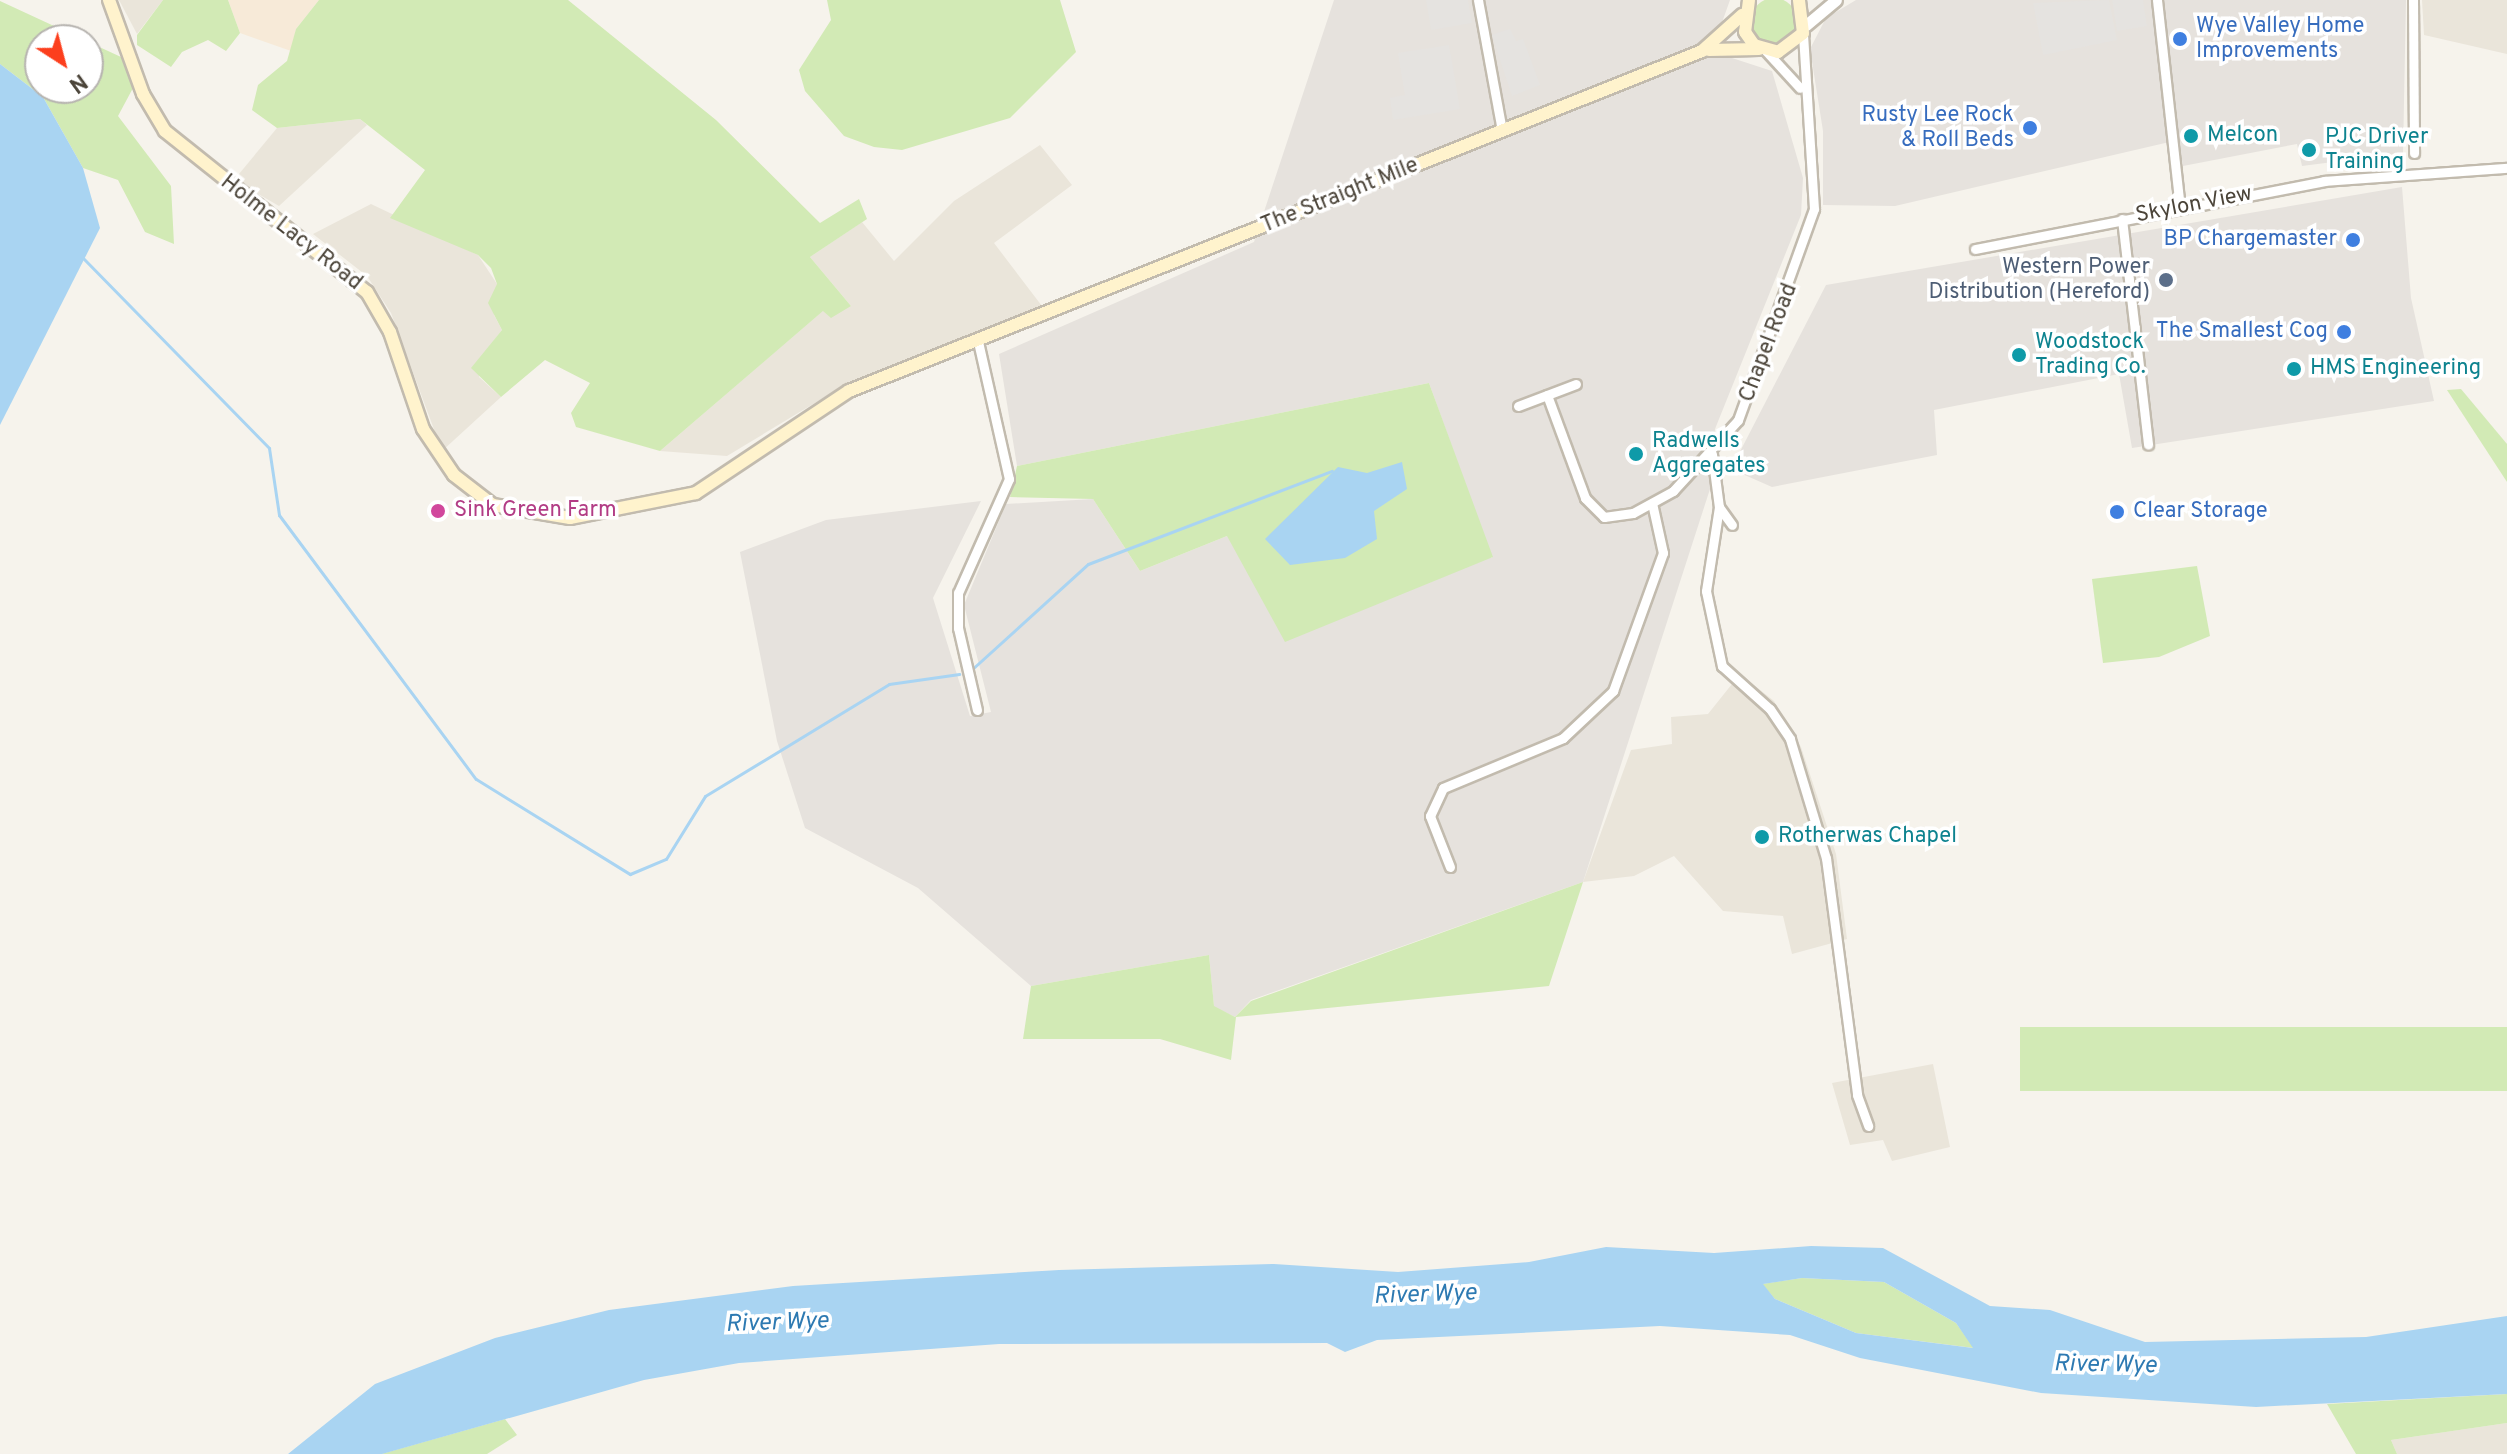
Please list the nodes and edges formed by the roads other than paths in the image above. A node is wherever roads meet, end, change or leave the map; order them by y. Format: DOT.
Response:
graph roads {
  1 [pos="109,0"];
  2 [pos="1478,0"];
  3 [pos="1749,0"];
  4 [pos="1799,0"];
  5 [pos="1836,0"];
  6 [pos="2157,0"];
  7 [pos="2413,0"];
  8 [pos="1742,15"];
  9 [pos="1804,29"];
  10 [pos="1764,50"];
  11 [pos="1702,51"];
  12 [pos="1803,95"];
  13 [pos="1502,131"];
  14 [pos="2414,153"];
  15 [pos="2507,168"];
  16 [pos="2180,207"];
  17 [pos="2122,219"];
  18 [pos="1975,249"];
  19 [pos="978,341"];
  20 [pos="1576,384"];
  21 [pos="1547,395"];
  22 [pos="1518,406"];
  23 [pos="2148,445"];
  24 [pos="1712,454"];
  25 [pos="1652,503"];
  26 [pos="1719,507"];
  27 [pos="1732,525"];
  28 [pos="977,710"];
  29 [pos="1450,867"];
  30 [pos="1868,1126"];
  1 -- 19 [label="main road, Holme Lacy Road"];
  2 -- 13 [label="street"];
  3 -- 8 [label="main road"];
  4 -- 9 [label="main road"];
  5 -- 9 [label="street"];
  6 -- 16 [label="street"];
  7 -- 14 [label="street"];
  8 -- 10 [label="main road"];
  8 -- 11 [label="main road, The Straight Mile"];
  9 -- 10 [label="main road"];
  9 -- 12 [label="street, Chapel Road"];
  10 -- 11 [label="main road, The Straight Mile"];
  10 -- 12 [label="street, Chapel Road"];
  11 -- 13 [label="main road, The Straight Mile"];
  12 -- 24 [label="street, Chapel Road"];
  13 -- 19 [label="main road, The Straight Mile"];
  15 -- 16 [label="street, Skylon View"];
  16 -- 17 [label="street, Skylon View"];
  17 -- 18 [label="street, Skylon View"];
  17 -- 23 [label="street"];
  19 -- 28 [label="street"];
  20 -- 21 [label="street"];
  21 -- 22 [label="street"];
  21 -- 25 [label="street, Chapel Road"];
  24 -- 25 [label="street, Chapel Road"];
  24 -- 26 [label="street"];
  25 -- 29 [label="street"];
  26 -- 27 [label="street"];
  26 -- 30 [label="street"];
}
